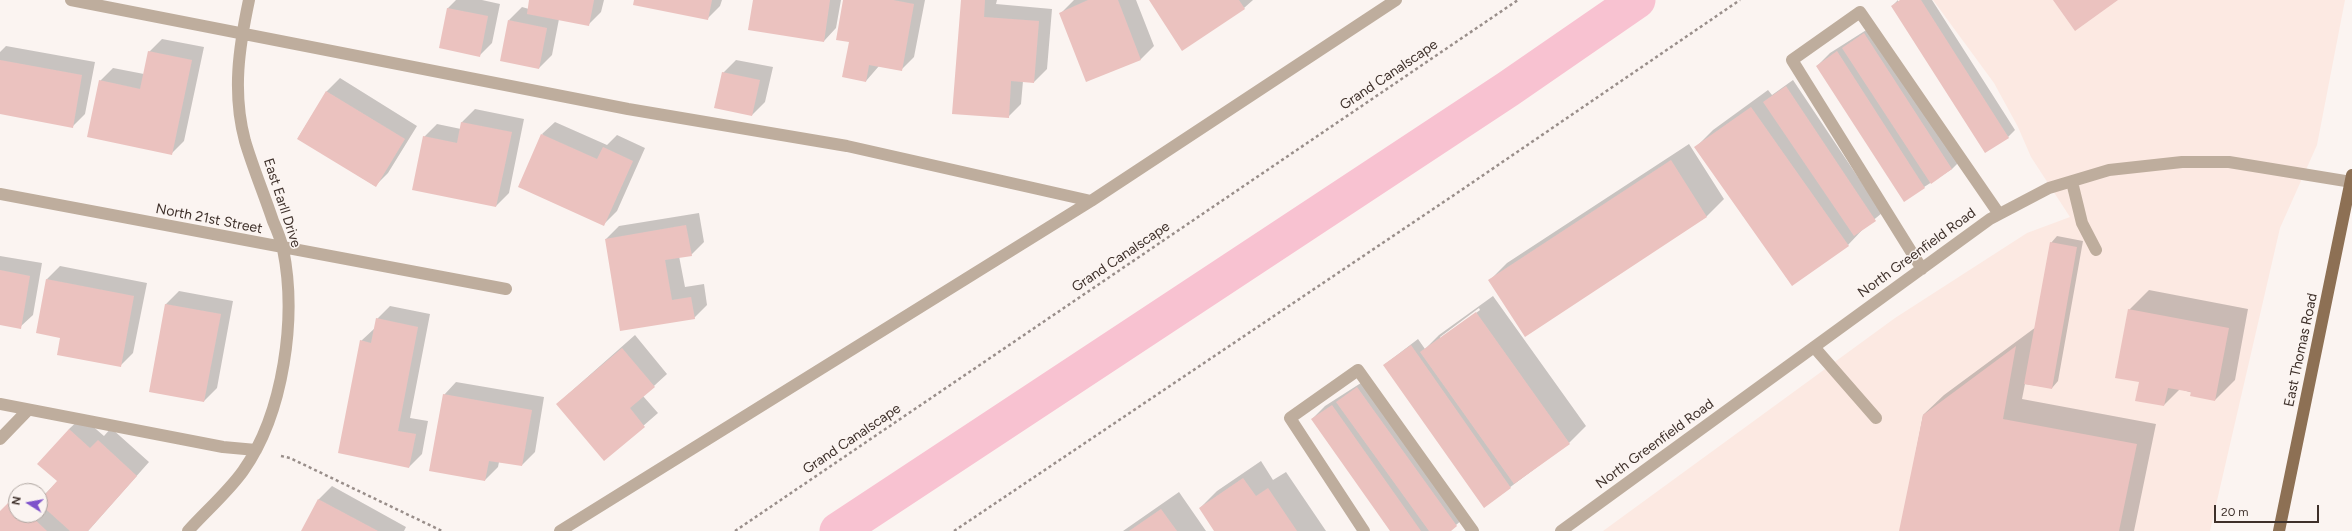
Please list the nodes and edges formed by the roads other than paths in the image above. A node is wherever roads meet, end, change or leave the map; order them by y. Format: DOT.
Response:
graph roads {
  1 [pos="71,0"];
  2 [pos="249,0"];
  3 [pos="1396,0"];
  4 [pos="242,34"];
  5 [pos="2352,179"];
  6 [pos="2072,182"];
  7 [pos="0,194"];
  8 [pos="1091,201"];
  9 [pos="1999,214"];
  10 [pos="283,249"];
  11 [pos="2096,250"];
  12 [pos="1922,269"];
  13 [pos="506,289"];
  14 [pos="1814,347"];
  15 [pos="0,404"];
  16 [pos="28,410"];
  17 [pos="1876,418"];
  18 [pos="0,439"];
  19 [pos="256,450"];
  20 [pos="188,531"];
  21 [pos="560,531"];
  22 [pos="1364,531"];
  23 [pos="1473,531"];
  24 [pos="1561,531"];
  25 [pos="2279,531"];
  1 -- 4 [label="street"];
  2 -- 4 [label="street, East Earll Drive"];
  3 -- 8 [label="street"];
  4 -- 8 [label="street"];
  4 -- 10 [label="street, East Earll Drive"];
  5 -- 6 [label="street, North Greenfield Road"];
  5 -- 25 [label="main road, East Thomas Road"];
  6 -- 9 [label="street, North Greenfield Road"];
  6 -- 11 [label="street"];
  7 -- 10 [label="street, North 21st Street"];
  8 -- 21 [label="street"];
  9 -- 12 [label="street, North Greenfield Road"];
  9 -- 12 [label="street"];
  10 -- 13 [label="street, North 21st Street"];
  10 -- 19 [label="street, East Earll Drive"];
  12 -- 14 [label="street, North Greenfield Road"];
  14 -- 17 [label="street"];
  14 -- 24 [label="street, North Greenfield Road"];
  15 -- 16 [label="street"];
  16 -- 18 [label="street"];
  16 -- 19 [label="street"];
  19 -- 20 [label="street, East Earll Drive"];
  22 -- 23 [label="street"];
}
